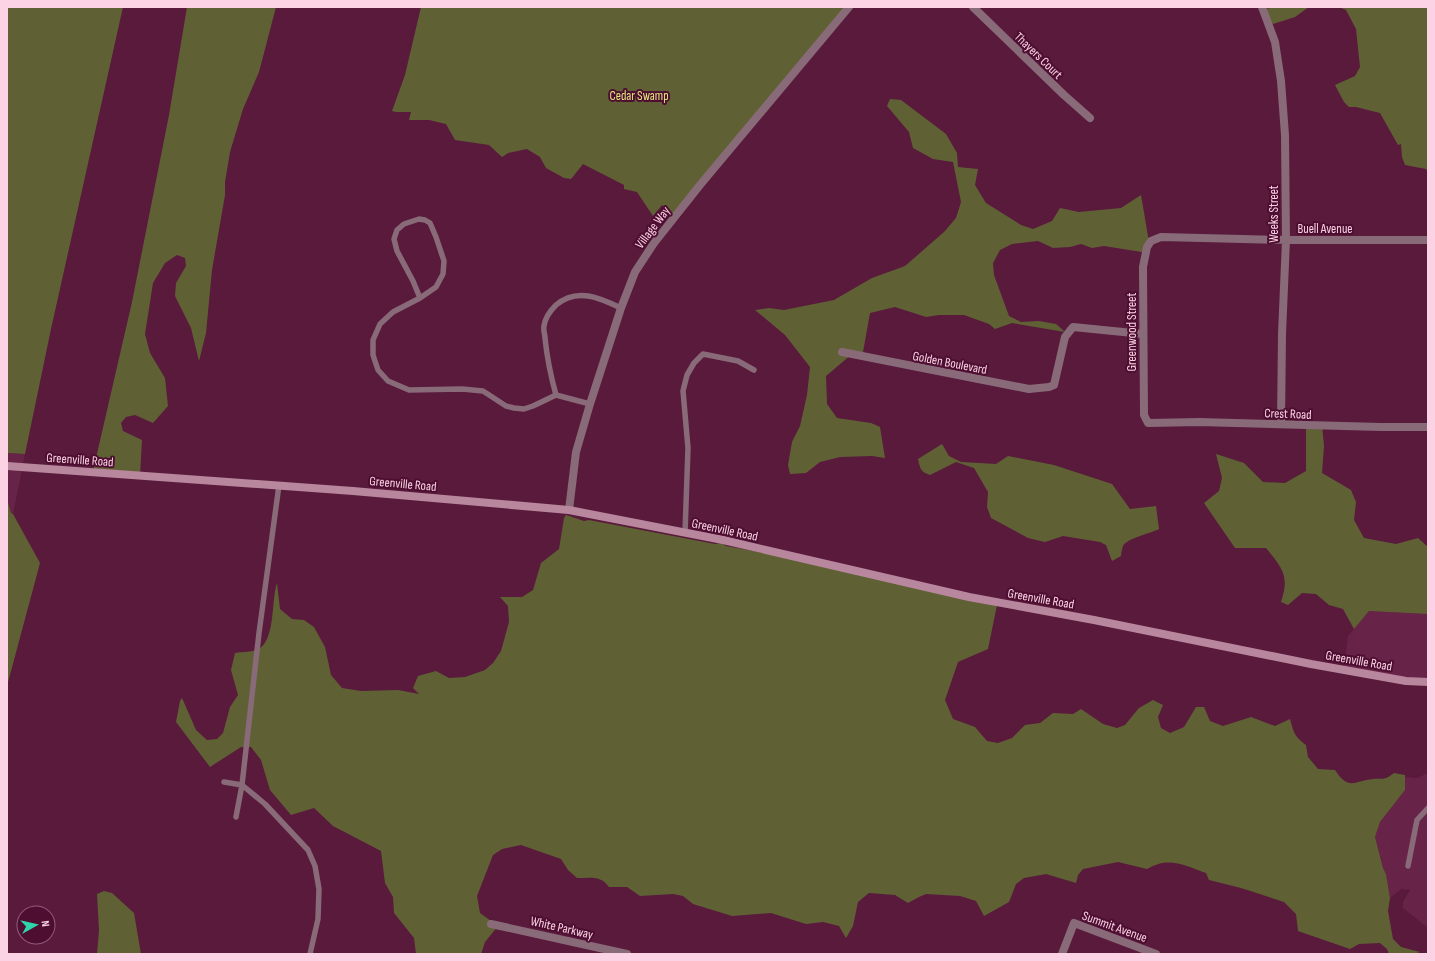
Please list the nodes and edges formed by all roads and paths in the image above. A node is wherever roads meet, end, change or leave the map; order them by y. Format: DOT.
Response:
graph roads {
  1 [pos="849,7"];
  2 [pos="973,7"];
  3 [pos="1262,7"];
  4 [pos="1090,118"];
  5 [pos="1286,240"];
  6 [pos="1428,240"];
  7 [pos="1151,241"];
  8 [pos="420,298"];
  9 [pos="621,308"];
  10 [pos="1143,334"];
  11 [pos="842,352"];
  12 [pos="754,370"];
  13 [pos="556,395"];
  14 [pos="590,404"];
  15 [pos="1148,423"];
  16 [pos="1281,424"];
  17 [pos="1428,427"];
  18 [pos="7,466"];
  19 [pos="279,485"];
  20 [pos="569,510"];
  21 [pos="685,533"];
  22 [pos="1428,682"];
  23 [pos="224,782"];
  24 [pos="242,785"];
  25 [pos="1428,808"];
  26 [pos="236,816"];
  27 [pos="1408,866"];
  28 [pos="491,924"];
  29 [pos="310,954"];
  30 [pos="627,954"];
  31 [pos="1062,954"];
  32 [pos="1156,954"];
  1 -- 9 [label="street, Village Way"];
  2 -- 4 [label="street, Thayers Court"];
  3 -- 5 [label="street, Weeks Street"];
  5 -- 6 [label="street, Buell Avenue"];
  5 -- 7 [label="street, Buell Avenue"];
  5 -- 16 [label="street, Weeks Street"];
  7 -- 10 [label="street, Greenwood Street"];
  8 -- 8 [label="lane"];
  8 -- 13 [label="lane"];
  9 -- 13 [label="lane"];
  9 -- 14 [label="street, Village Way"];
  10 -- 11 [label="street, Golden Boulevard"];
  10 -- 15 [label="street, Greenwood Street"];
  12 -- 21 [label="lane"];
  13 -- 14 [label="lane"];
  14 -- 20 [label="street, Village Way"];
  15 -- 16 [label="street, Crest Road"];
  16 -- 17 [label="street, Crest Road"];
  18 -- 19 [label="main road, Greenville Road"];
  19 -- 20 [label="main road, Greenville Road"];
  19 -- 24 [label="lane"];
  20 -- 21 [label="main road, Greenville Road"];
  21 -- 22 [label="main road, Greenville Road"];
  23 -- 24 [label="lane"];
  24 -- 26 [label="lane"];
  24 -- 29 [label="lane"];
  25 -- 27 [label="lane"];
  28 -- 30 [label="street, White Parkway"];
  31 -- 32 [label="street, Summit Avenue"];
}
